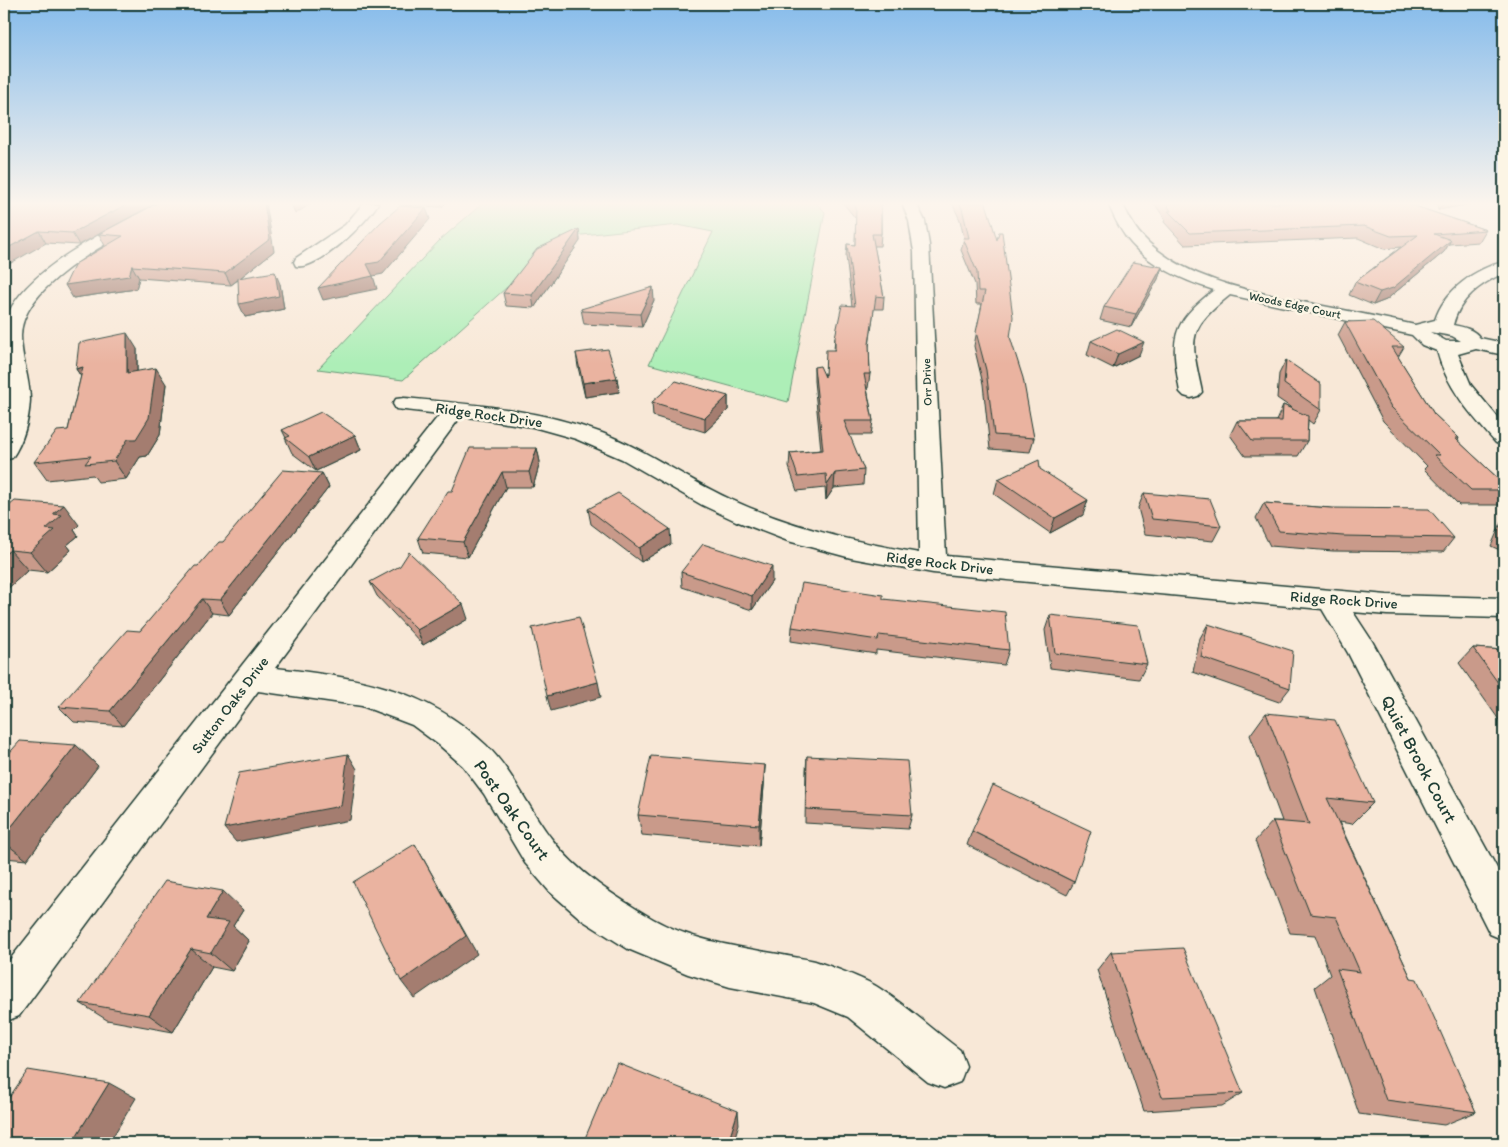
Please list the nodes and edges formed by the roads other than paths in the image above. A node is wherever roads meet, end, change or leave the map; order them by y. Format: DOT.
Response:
graph roads {
  1 [pos="74,257"];
  2 [pos="309,257"];
  3 [pos="922,257"];
  4 [pos="1158,257"];
  5 [pos="302,262"];
  6 [pos="1504,267"];
  7 [pos="1226,289"];
  8 [pos="1445,337"];
  9 [pos="1504,349"];
  10 [pos="1191,392"];
  11 [pos="404,404"];
  12 [pos="455,409"];
  13 [pos="1504,438"];
  14 [pos="4,453"];
  15 [pos="933,564"];
  16 [pos="1332,600"];
  17 [pos="1504,608"];
  18 [pos="250,678"];
  19 [pos="1504,920"];
  20 [pos="4,1001"];
  21 [pos="944,1066"];
  1 -- 14 [label="street"];
  2 -- 5 [label="street"];
  3 -- 15 [label="street, Orr Drive"];
  4 -- 7 [label="street, Woods Edge Court"];
  6 -- 8 [label="street"];
  7 -- 8 [label="street, Woods Edge Court"];
  7 -- 10 [label="street"];
  8 -- 9 [label="street"];
  8 -- 13 [label="street"];
  11 -- 12 [label="street, Ridge Rock Drive"];
  12 -- 15 [label="street, Ridge Rock Drive"];
  12 -- 18 [label="street, Sutton Oaks Drive"];
  15 -- 16 [label="street, Ridge Rock Drive"];
  16 -- 17 [label="street, Ridge Rock Drive"];
  16 -- 19 [label="street, Quiet Brook Court"];
  18 -- 20 [label="street, Sutton Oaks Drive"];
  18 -- 21 [label="street, Post Oak Court"];
}
